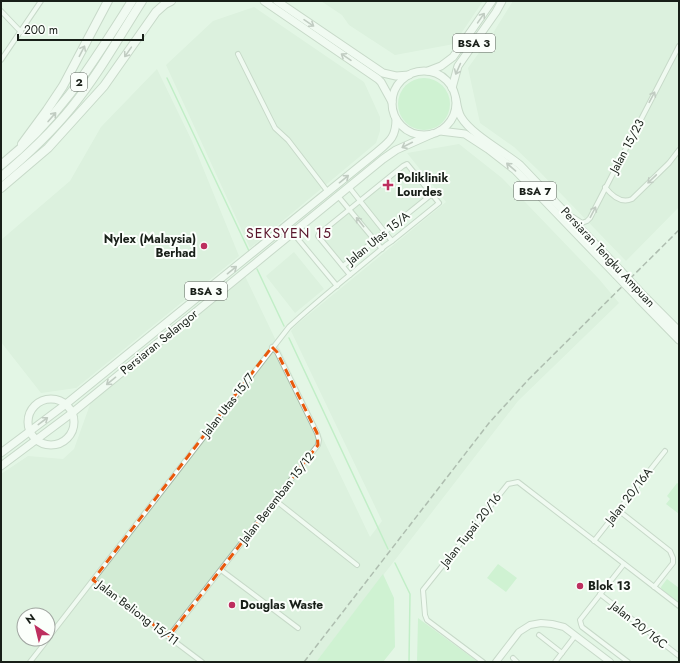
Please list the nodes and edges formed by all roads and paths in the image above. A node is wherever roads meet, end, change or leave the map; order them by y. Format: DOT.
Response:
graph roads {
  1 [pos="41,1"];
  2 [pos="108,1"];
  3 [pos="132,1"];
  4 [pos="142,1"];
  5 [pos="171,1"];
  6 [pos="264,1"];
  7 [pos="277,1"];
  8 [pos="492,1"];
  9 [pos="502,1"];
  10 [pos="1,11"];
  11 [pos="21,32"];
  12 [pos="679,46"];
  13 [pos="238,54"];
  14 [pos="1,60"];
  15 [pos="428,72"];
  16 [pos="409,75"];
  17 [pos="452,88"];
  18 [pos="456,99"];
  19 [pos="392,102"];
  20 [pos="396,119"];
  21 [pos="440,131"];
  22 [pos="432,134"];
  23 [pos="41,141"];
  24 [pos="679,150"];
  25 [pos="15,154"];
  26 [pos="1,165"];
  27 [pos="20,173"];
  28 [pos="1,177"];
  29 [pos="349,187"];
  30 [pos="605,187"];
  31 [pos="1,188"];
  32 [pos="328,192"];
  33 [pos="432,194"];
  34 [pos="338,196"];
  35 [pos="360,201"];
  36 [pos="349,209"];
  37 [pos="563,210"];
  38 [pos="385,232"];
  39 [pos="293,233"];
  40 [pos="375,241"];
  41 [pos="392,241"];
  42 [pos="382,249"];
  43 [pos="343,266"];
  44 [pos="618,273"];
  45 [pos="350,275"];
  46 [pos="337,286"];
  47 [pos="641,297"];
  48 [pos="679,332"];
  49 [pos="679,340"];
  50 [pos="272,348"];
  51 [pos="66,404"];
  52 [pos="72,413"];
  53 [pos="30,431"];
  54 [pos="37,440"];
  55 [pos="665,451"];
  56 [pos="1,453"];
  57 [pos="1,466"];
  58 [pos="275,500"];
  59 [pos="618,510"];
  60 [pos="594,540"];
  61 [pos="624,564"];
  62 [pos="357,565"];
  63 [pos="221,570"];
  64 [pos="93,580"];
  65 [pos="654,587"];
  66 [pos="600,594"];
  67 [pos="679,606"];
  68 [pos="298,628"];
  69 [pos="56,629"];
  70 [pos="539,634"];
  71 [pos="169,636"];
  72 [pos="575,636"];
  73 [pos="42,647"];
  74 [pos="562,653"];
  75 [pos="679,656"];
  76 [pos="513,658"];
  77 [pos="602,660"];
  78 [pos="30,662"];
  79 [pos="202,662"];
  80 [pos="483,662"];
  81 [pos="496,662"];
  82 [pos="517,662"];
  83 [pos="555,662"];
  84 [pos="610,662"];
  85 [pos="628,662"];
  1 -- 11 [label="street"];
  25 -- 2 [label="highway, one-way"];
  25 -- 3 [label="highway, 2, one-way"];
  4 -- 23 [label="highway, 2"];
  5 -- 27 [label="highway, one-way"];
  19 -- 6 [label="main road, one-way"];
  7 -- 16 [label="main road, one-way"];
  15 -- 8 [label="main road, BSA 3, one-way"];
  9 -- 17 [label="main road, BSA 3, one-way"];
  10 -- 11 [label="street"];
  11 -- 14 [label="street"];
  30 -- 12 [label="street, Jalan 15/23, one-way"];
  13 -- 32 [label="street"];
  15 -- 16 [label="main road"];
  15 -- 17 [label="main road"];
  16 -- 19 [label="main road"];
  17 -- 18 [label="main road"];
  18 -- 21 [label="main road"];
  18 -- 37 [label="main road, Persiaran Tengku Ampuan / BSA 7"];
  19 -- 20 [label="main road"];
  20 -- 22 [label="main road"];
  32 -- 20 [label="main road, Persiaran Selangor / BSA 3, one-way"];
  21 -- 22 [label="main road"];
  44 -- 21 [label="main road, Persiaran Tengku Ampuan / BSA 7, one-way"];
  22 -- 29 [label="main road, Persiaran Selangor / BSA 3, one-way"];
  23 -- 27 [label="highway"];
  23 -- 28 [label="highway, 2"];
  24 -- 30 [label="street, one-way"];
  25 -- 26 [label="highway, 2"];
  27 -- 31 [label="highway"];
  29 -- 34 [label="main road, Persiaran Selangor / BSA 3"];
  29 -- 35 [label="street"];
  37 -- 30 [label="street, Jalan 15/23, one-way"];
  51 -- 32 [label="main road, Persiaran Selangor / BSA 3, one-way"];
  33 -- 35 [label="street"];
  33 -- 38 [label="street, Jalan Utas 15/A"];
  33 -- 41 [label="street, Jalan Utas 15/7"];
  34 -- 36 [label="street"];
  34 -- 39 [label="main road, Persiaran Selangor / BSA 3"];
  35 -- 36 [label="street"];
  35 -- 38 [label="street"];
  40 -- 36 [label="street, one-way"];
  36 -- 43 [label="street"];
  37 -- 44 [label="main road, Persiaran Tengku Ampuan / BSA 7"];
  38 -- 40 [label="street, Jalan Utas 15/A"];
  38 -- 41 [label="street"];
  39 -- 46 [label="street"];
  39 -- 52 [label="main road, Persiaran Selangor / BSA 3, one-way"];
  40 -- 42 [label="street"];
  40 -- 43 [label="street, Jalan Utas 15/A"];
  41 -- 42 [label="street, Jalan Utas 15/7"];
  42 -- 45 [label="street, Jalan Utas 15/7"];
  43 -- 45 [label="street"];
  44 -- 47 [label="main road, Persiaran Tengku Ampuan / BSA 7, bridge"];
  45 -- 46 [label="street, Jalan Utas 15/7"];
  46 -- 50 [label="street, Jalan Utas 15/7"];
  47 -- 48 [label="main road, Persiaran Tengku Ampuan / BSA 7"];
  47 -- 49 [label="main road, Persiaran Tengku Ampuan / BSA 7"];
  50 -- 58 [label="street, Jalan Beremban 15/12"];
  50 -- 64 [label="street, Jalan Utas 15/7"];
  51 -- 52 [label="main road"];
  53 -- 51 [label="main road, Persiaran Selangor / BSA 3, one-way"];
  51 -- 53 [label="main road"];
  52 -- 54 [label="main road, Persiaran Selangor / BSA 3"];
  52 -- 54 [label="main road"];
  53 -- 54 [label="main road"];
  53 -- 56 [label="main road, Persiaran Selangor / BSA 3"];
  54 -- 57 [label="main road, Persiaran Selangor / BSA 3"];
  55 -- 59 [label="street, Jalan 20/16A"];
  58 -- 62 [label="street"];
  58 -- 63 [label="street, Jalan Beremban 15/12"];
  59 -- 60 [label="street, Jalan 20/16A"];
  59 -- 65 [label="street"];
  60 -- 61 [label="street, Jalan Tupai 20/16"];
  60 -- 80 [label="street, Jalan Tupai 20/16"];
  61 -- 65 [label="street, Jalan Tupai 20/16"];
  61 -- 66 [label="street"];
  63 -- 68 [label="street"];
  63 -- 71 [label="street, Jalan Beremban 15/12"];
  64 -- 69 [label="street, Jalan Utas 15/7"];
  64 -- 71 [label="street, Jalan Beliong 15/11"];
  65 -- 67 [label="street, Jalan Tupai 20/16"];
  66 -- 75 [label="street, Jalan 20/16C"];
  66 -- 85 [label="street"];
  70 -- 74 [label="street"];
  71 -- 79 [label="street, Jalan Beliong 15/11"];
  72 -- 74 [label="street"];
  72 -- 77 [label="street"];
  72 -- 81 [label="street"];
  73 -- 78 [label="street, Jalan Utas 15/7"];
  74 -- 83 [label="street"];
  76 -- 82 [label="street"];
  77 -- 84 [label="street"];
}
